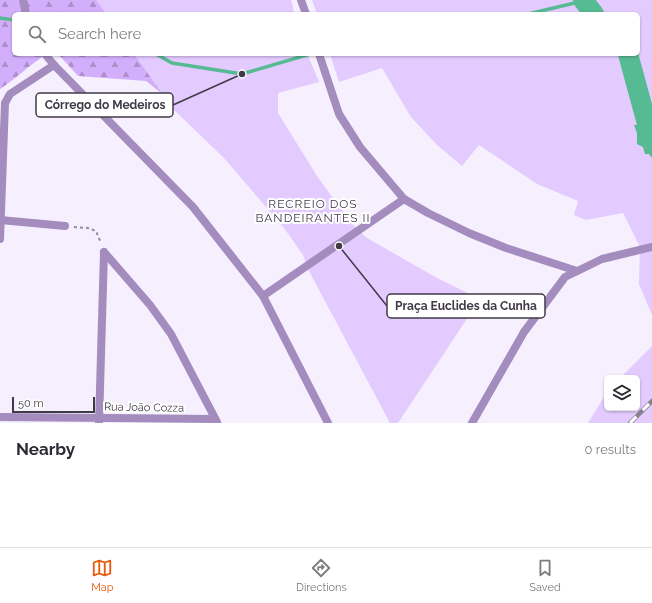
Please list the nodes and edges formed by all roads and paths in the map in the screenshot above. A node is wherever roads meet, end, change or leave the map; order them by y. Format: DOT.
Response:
graph roads {
  1 [pos="301,0"];
  2 [pos="24,1"];
  3 [pos="26,12"];
  4 [pos="305,12"];
  5 [pos="47,56"];
  6 [pos="320,56"];
  7 [pos="54,65"];
  8 [pos="404,199"];
  9 [pos="0,220"];
  10 [pos="65,226"];
  11 [pos="0,239"];
  12 [pos="652,247"];
  13 [pos="104,252"];
  14 [pos="577,271"];
  15 [pos="263,296"];
  16 [pos="0,417"];
  17 [pos="99,420"];
  18 [pos="216,421"];
  19 [pos="328,423"];
  20 [pos="472,423"];
  1 -- 4 [label="street"];
  2 -- 3 [label="street"];
  5 -- 7 [label="street"];
  6 -- 8 [label="street"];
  7 -- 9 [label="street"];
  7 -- 15 [label="street"];
  8 -- 14 [label="street"];
  8 -- 15 [label="street"];
  9 -- 10 [label="street"];
  9 -- 11 [label="street"];
  10 -- 13 [label="path"];
  12 -- 14 [label="street"];
  13 -- 17 [label="street"];
  13 -- 18 [label="street"];
  14 -- 20 [label="street"];
  15 -- 19 [label="street"];
  16 -- 17 [label="street, Rua João Cozza"];
  17 -- 18 [label="street, Rua João Cozza"];
}
